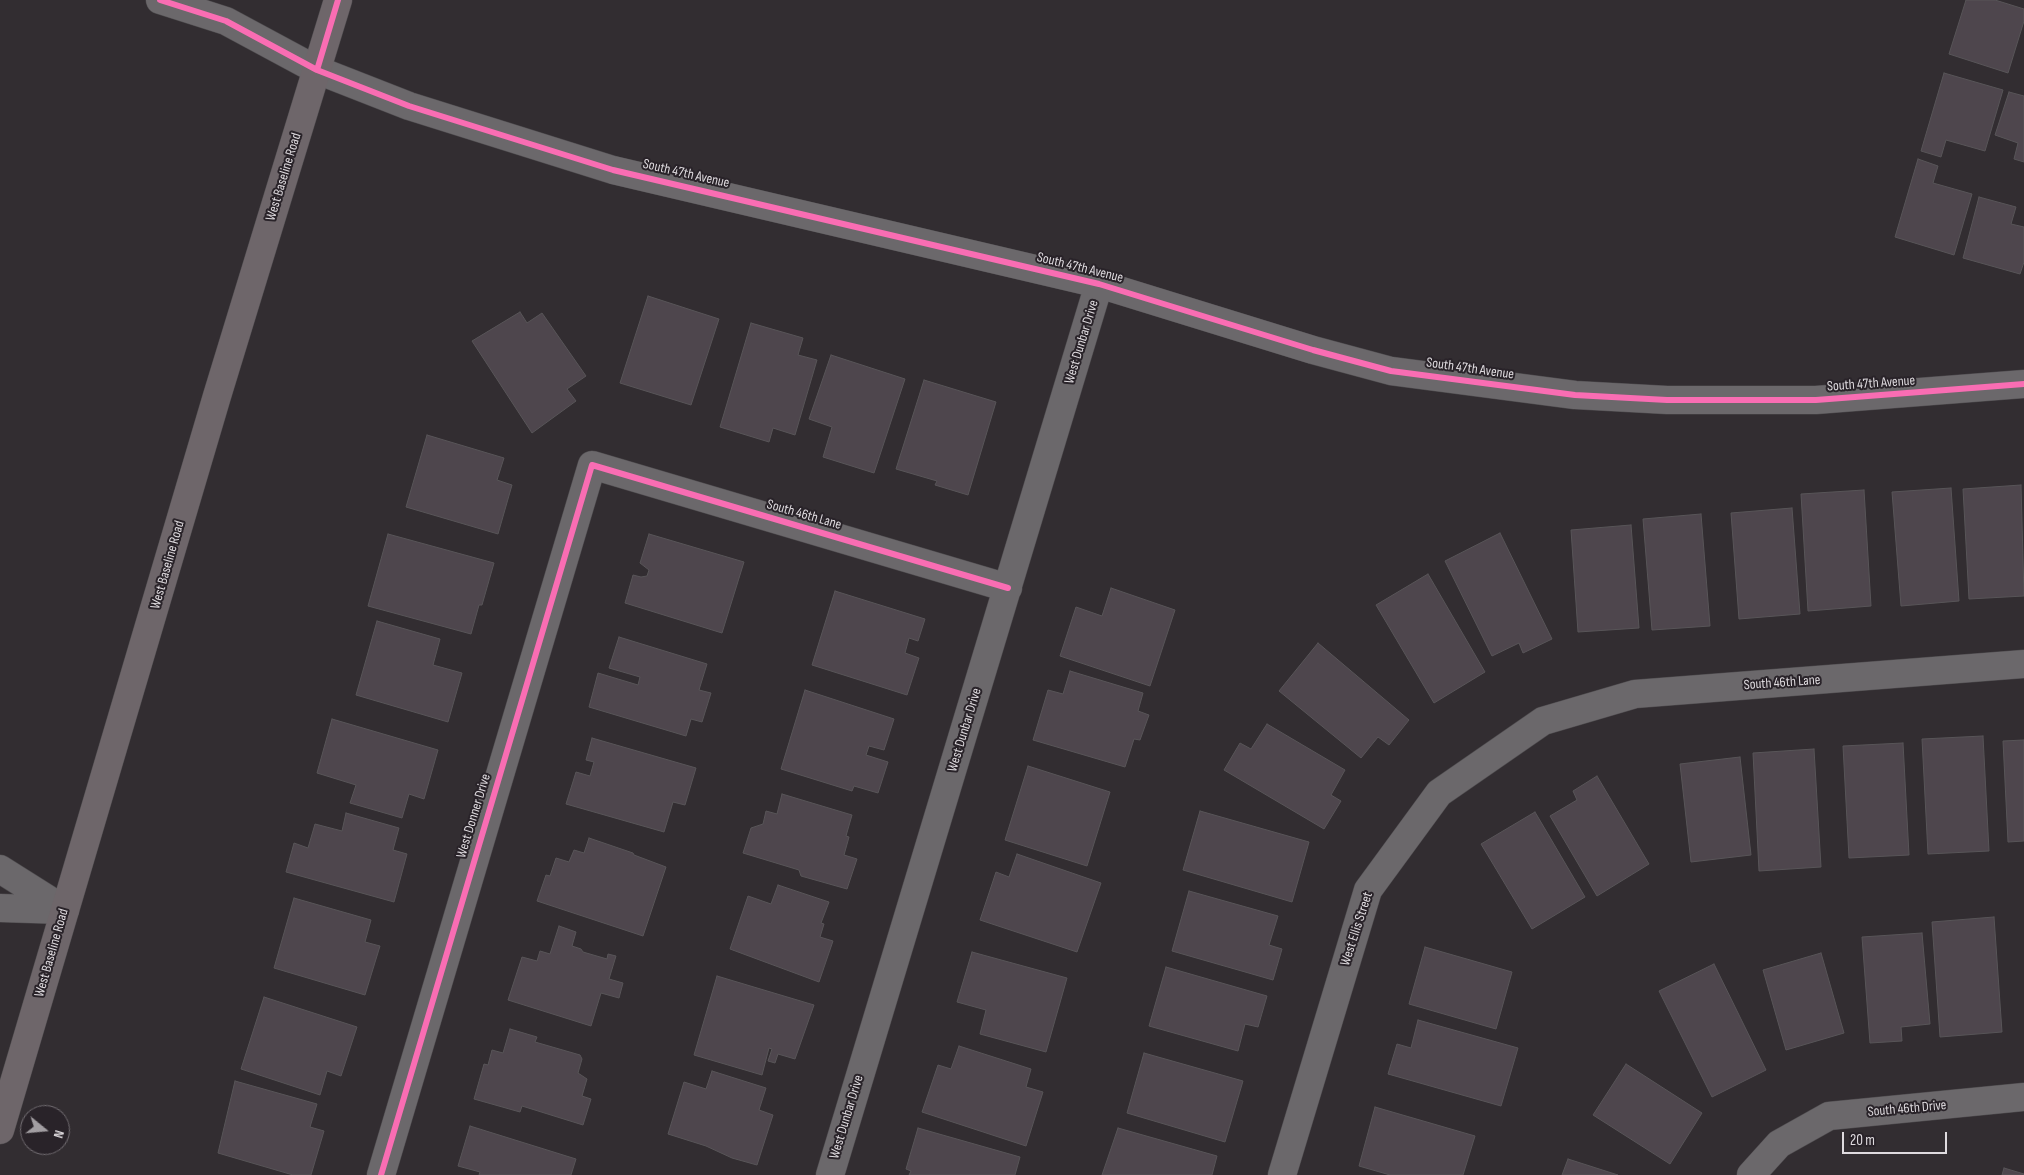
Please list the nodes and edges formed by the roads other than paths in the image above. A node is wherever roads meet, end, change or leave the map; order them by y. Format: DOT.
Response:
graph roads {
  1 [pos="160,0"];
  2 [pos="338,0"];
  3 [pos="317,70"];
  4 [pos="1099,284"];
  5 [pos="2024,384"];
  6 [pos="592,465"];
  7 [pos="1008,588"];
  8 [pos="2024,664"];
  9 [pos="1543,721"];
  10 [pos="0,869"];
  11 [pos="0,908"];
  12 [pos="65,910"];
  13 [pos="2024,1097"];
  14 [pos="0,1130"];
  15 [pos="381,1175"];
  16 [pos="830,1175"];
  17 [pos="1282,1175"];
  18 [pos="1751,1175"];
  1 -- 3 [label="street, South 47th Avenue"];
  2 -- 3 [label="main road, West Baseline Road"];
  3 -- 4 [label="street, South 47th Avenue"];
  3 -- 12 [label="main road, West Baseline Road"];
  4 -- 5 [label="street, South 47th Avenue"];
  4 -- 7 [label="street, West Dunbar Drive"];
  6 -- 7 [label="street, South 46th Lane"];
  6 -- 15 [label="street, West Donner Drive"];
  7 -- 16 [label="street, West Dunbar Drive"];
  8 -- 9 [label="street, South 46th Lane"];
  9 -- 17 [label="street, West Ellis Street"];
  10 -- 12 [label="street"];
  11 -- 12 [label="street"];
  12 -- 14 [label="main road, West Baseline Road"];
  13 -- 18 [label="street, South 46th Drive"];
}
